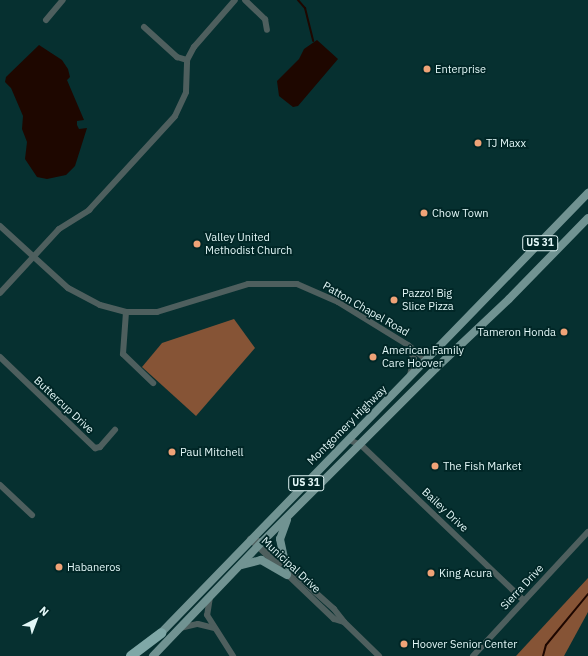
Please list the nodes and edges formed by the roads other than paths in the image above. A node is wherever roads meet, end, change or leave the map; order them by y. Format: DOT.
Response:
graph roads {
  1 [pos="63,0"];
  2 [pos="235,0"];
  3 [pos="245,0"];
  4 [pos="46,20"];
  5 [pos="144,27"];
  6 [pos="267,30"];
  7 [pos="187,60"];
  8 [pos="588,193"];
  9 [pos="588,218"];
  10 [pos="0,226"];
  11 [pos="34,256"];
  12 [pos="0,293"];
  13 [pos="126,312"];
  14 [pos="408,345"];
  15 [pos="0,357"];
  16 [pos="427,359"];
  17 [pos="436,368"];
  18 [pos="410,377"];
  19 [pos="153,383"];
  20 [pos="115,430"];
  21 [pos="349,440"];
  22 [pos="361,444"];
  23 [pos="0,485"];
  24 [pos="290,514"];
  25 [pos="32,515"];
  26 [pos="588,534"];
  27 [pos="250,539"];
  28 [pos="259,545"];
  29 [pos="238,567"];
  30 [pos="289,572"];
  31 [pos="210,597"];
  32 [pos="523,600"];
  33 [pos="180,628"];
  34 [pos="214,628"];
  35 [pos="161,633"];
  36 [pos="131,656"];
  37 [pos="138,656"];
  38 [pos="153,656"];
  39 [pos="233,656"];
  40 [pos="379,656"];
  41 [pos="472,656"];
  1 -- 4 [label="street"];
  2 -- 7 [label="street"];
  3 -- 6 [label="street"];
  5 -- 7 [label="street"];
  7 -- 11 [label="street"];
  8 -- 16 [label="main road, Montgomery Highway / US 31"];
  9 -- 17 [label="main road, Montgomery Highway / US 31"];
  10 -- 11 [label="street, Patton Chapel Road"];
  11 -- 12 [label="street"];
  11 -- 13 [label="street, Patton Chapel Road"];
  13 -- 14 [label="street, Patton Chapel Road"];
  13 -- 19 [label="street"];
  14 -- 16 [label="street, Patton Chapel Road"];
  14 -- 18 [label="street"];
  15 -- 20 [label="street, Buttercup Drive"];
  16 -- 17 [label="street, Patton Chapel Road"];
  16 -- 18 [label="main road, Montgomery Highway / US 31"];
  17 -- 22 [label="main road, Montgomery Highway / US 31"];
  18 -- 21 [label="main road, Montgomery Highway / US 31"];
  21 -- 22 [label="street, Bailey Drive"];
  21 -- 27 [label="main road, Montgomery Highway / US 31"];
  22 -- 24 [label="main road, Montgomery Highway / US 31"];
  22 -- 32 [label="street, Bailey Drive"];
  23 -- 25 [label="street"];
  24 -- 28 [label="main road, Montgomery Highway / US 31"];
  24 -- 30 [label="main road"];
  26 -- 32 [label="street, Sierra Drive"];
  27 -- 28 [label="street, Municipal Drive"];
  27 -- 35 [label="main road, Montgomery Highway / US 31"];
  28 -- 29 [label="main road, Montgomery Highway / US 31"];
  28 -- 30 [label="street, Municipal Drive"];
  29 -- 30 [label="main road"];
  29 -- 31 [label="main road, Montgomery Highway / US 31"];
  30 -- 40 [label="street, Municipal Drive"];
  31 -- 33 [label="main road, Montgomery Highway / US 31"];
  31 -- 34 [label="street"];
  32 -- 41 [label="street, Sierra Drive"];
  33 -- 34 [label="street"];
  33 -- 38 [label="main road, Montgomery Highway / US 31"];
  34 -- 39 [label="street"];
  35 -- 36 [label="highway"];
  35 -- 37 [label="main road, Montgomery Highway / US 31"];
}
